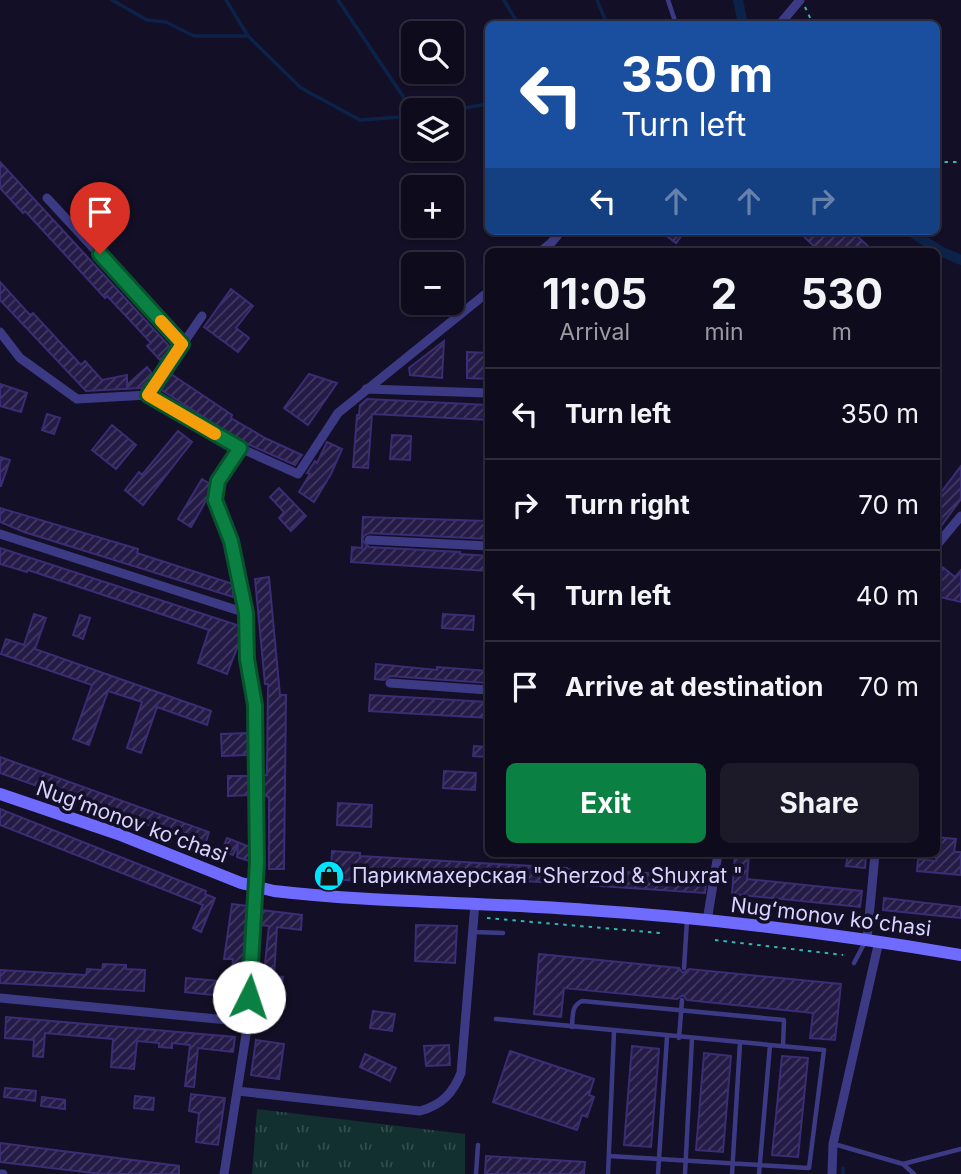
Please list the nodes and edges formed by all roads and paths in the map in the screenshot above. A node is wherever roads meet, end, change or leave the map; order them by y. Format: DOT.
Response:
graph roads {
  1 [pos="668,0"];
  2 [pos="801,0"];
  3 [pos="675,21"];
  4 [pos="783,21"];
  5 [pos="812,21"];
  6 [pos="940,162"];
  7 [pos="961,162"];
  8 [pos="47,198"];
  9 [pos="558,235"];
  10 [pos="545,248"];
  11 [pos="485,294"];
  12 [pos="202,316"];
  13 [pos="0,332"];
  14 [pos="182,344"];
  15 [pos="366,389"];
  16 [pos="485,393"];
  17 [pos="148,395"];
  18 [pos="240,448"];
  19 [pos="961,516"];
  20 [pos="0,534"];
  21 [pos="369,540"];
  22 [pos="940,541"];
  23 [pos="485,546"];
  24 [pos="246,613"];
  25 [pos="390,683"];
  26 [pos="485,690"];
  27 [pos="0,794"];
  28 [pos="718,857"];
  29 [pos="875,857"];
  30 [pos="256,887"];
  31 [pos="475,903"];
  32 [pos="487,918"];
  33 [pos="687,919"];
  34 [pos="707,921"];
  35 [pos="474,932"];
  36 [pos="503,933"];
  37 [pos="660,933"];
  38 [pos="715,940"];
  39 [pos="873,940"];
  40 [pos="843,955"];
  41 [pos="961,955"];
  42 [pos="855,963"];
  43 [pos="684,968"];
  44 [pos="0,998"];
  45 [pos="682,1000"];
  46 [pos="681,1010"];
  47 [pos="496,1019"];
  48 [pos="248,1022"];
  49 [pos="572,1027"];
  50 [pos="614,1032"];
  51 [pos="667,1037"];
  52 [pos="679,1038"];
  53 [pos="692,1039"];
  54 [pos="740,1043"];
  55 [pos="770,1045"];
  56 [pos="782,1046"];
  57 [pos="237,1091"];
  58 [pos="833,1144"];
  59 [pos="478,1145"];
  60 [pos="961,1149"];
  61 [pos="609,1156"];
  62 [pos="659,1158"];
  63 [pos="686,1160"];
  64 [pos="733,1163"];
  65 [pos="903,1164"];
  66 [pos="809,1171"];
  67 [pos="224,1174"];
  68 [pos="476,1174"];
  69 [pos="608,1174"];
  70 [pos="658,1174"];
  71 [pos="685,1174"];
  72 [pos="732,1174"];
  73 [pos="759,1174"];
  74 [pos="832,1174"];
  75 [pos="915,1174"];
  1 -- 3 [label="lane"];
  2 -- 4 [label="street"];
  2 -- 5 [label="path"];
  6 -- 7 [label="path"];
  8 -- 14 [label="street"];
  9 -- 10 [label="street"];
  11 -- 15 [label="street"];
  12 -- 14 [label="street"];
  13 -- 17 [label="street"];
  14 -- 17 [label="street"];
  15 -- 16 [label="street"];
  15 -- 18 [label="street"];
  17 -- 18 [label="street"];
  18 -- 24 [label="street"];
  19 -- 22 [label="street"];
  20 -- 24 [label="street"];
  21 -- 23 [label="street"];
  24 -- 30 [label="street"];
  25 -- 26 [label="street"];
  27 -- 30 [label="main road, Nugʻmonov koʻchasi"];
  28 -- 34 [label="street"];
  29 -- 39 [label="street"];
  30 -- 31 [label="main road, Nugʻmonov koʻchasi"];
  30 -- 48 [label="street"];
  31 -- 33 [label="main road, Nugʻmonov koʻchasi"];
  31 -- 35 [label="street"];
  32 -- 37 [label="path"];
  33 -- 34 [label="main road, Nugʻmonov koʻchasi"];
  33 -- 43 [label="lane"];
  34 -- 39 [label="main road, Nugʻmonov koʻchasi"];
  35 -- 36 [label="lane"];
  35 -- 57 [label="street"];
  38 -- 40 [label="path"];
  39 -- 41 [label="main road, Nugʻmonov koʻchasi"];
  39 -- 42 [label="lane"];
  39 -- 58 [label="street"];
  44 -- 48 [label="street"];
  45 -- 46 [label="lane"];
  46 -- 49 [label="lane"];
  46 -- 52 [label="lane"];
  46 -- 56 [label="lane"];
  47 -- 49 [label="lane"];
  48 -- 57 [label="street"];
  49 -- 50 [label="lane"];
  50 -- 51 [label="lane"];
  50 -- 61 [label="lane"];
  51 -- 52 [label="lane"];
  51 -- 62 [label="lane"];
  52 -- 53 [label="lane"];
  53 -- 54 [label="lane"];
  53 -- 63 [label="lane"];
  54 -- 55 [label="lane"];
  54 -- 64 [label="lane"];
  55 -- 56 [label="lane"];
  55 -- 73 [label="lane"];
  56 -- 66 [label="lane"];
  57 -- 67 [label="street"];
  58 -- 65 [label="lane"];
  58 -- 74 [label="street"];
  59 -- 68 [label="lane"];
  60 -- 65 [label="lane"];
  61 -- 62 [label="lane"];
  61 -- 69 [label="lane"];
  62 -- 63 [label="lane"];
  62 -- 70 [label="lane"];
  63 -- 64 [label="lane"];
  63 -- 71 [label="lane"];
  64 -- 66 [label="lane"];
  64 -- 72 [label="lane"];
  65 -- 75 [label="lane"];
}
